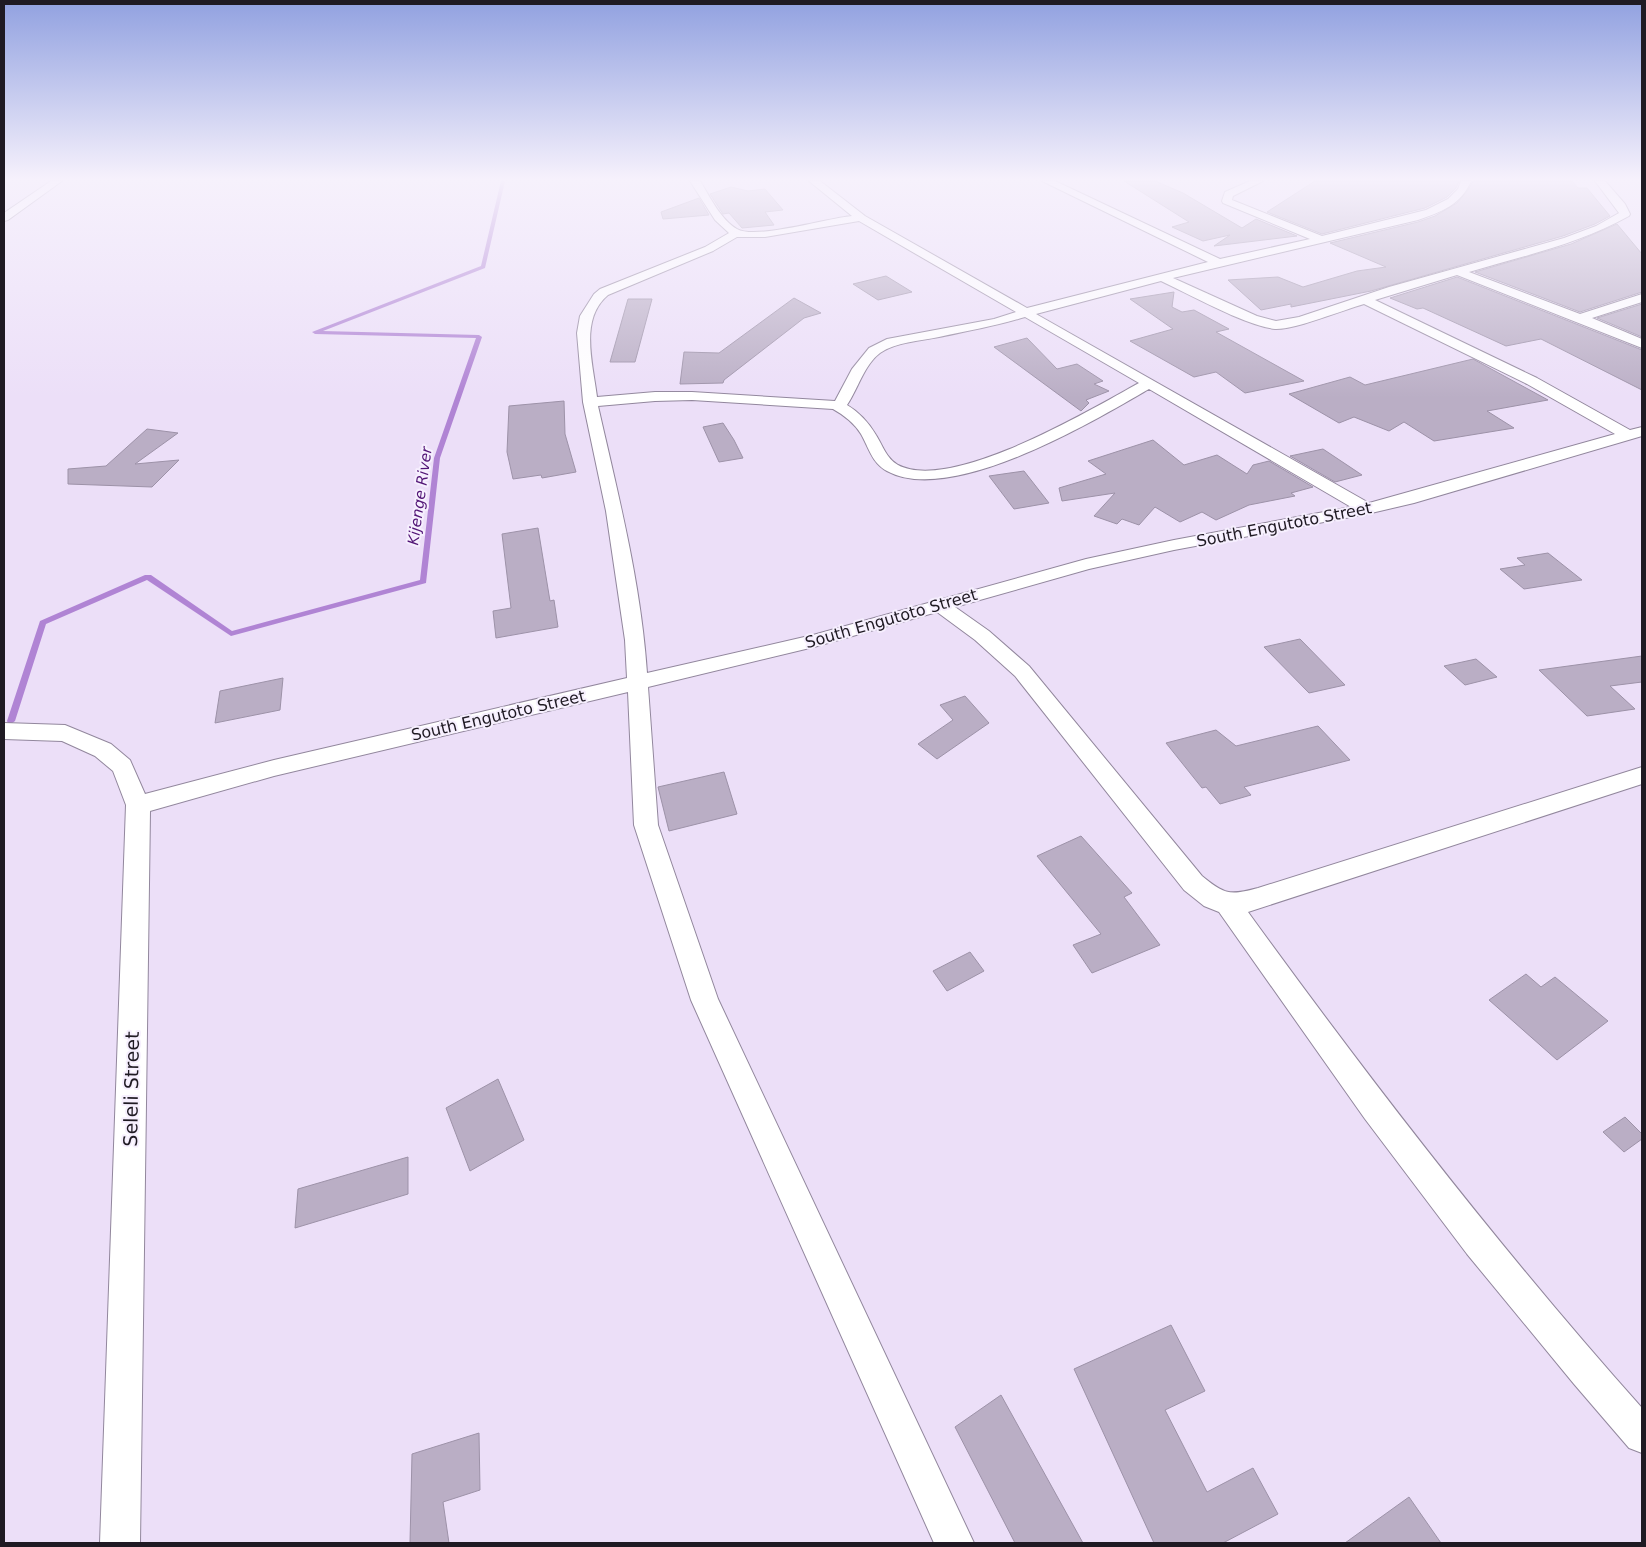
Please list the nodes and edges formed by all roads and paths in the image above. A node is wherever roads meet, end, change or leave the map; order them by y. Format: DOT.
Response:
graph roads {
  1 [pos="699,253"];
  2 [pos="923,253"];
  3 [pos="1198,253"];
  4 [pos="1263,253"];
  5 [pos="1523,253"];
  6 [pos="1219,263"];
  7 [pos="1459,272"];
  8 [pos="1162,277"];
  9 [pos="1642,298"];
  10 [pos="1366,300"];
  11 [pos="1026,312"];
  12 [pos="1580,318"];
  13 [pos="1642,344"];
  14 [pos="1148,384"];
  15 [pos="590,402"];
  16 [pos="839,406"];
  17 [pos="1635,433"];
  18 [pos="1367,509"];
  19 [pos="938,604"];
  20 [pos="638,683"];
  21 [pos="4,731"];
  22 [pos="1642,775"];
  23 [pos="138,805"];
  24 [pos="1227,903"];
  25 [pos="1642,1435"];
  26 [pos="120,1543"];
  27 [pos="954,1543"];
  1 -- 15 [label="street"];
  2 -- 11 [label="street"];
  3 -- 6 [label="street"];
  4 -- 6 [label="street"];
  5 -- 7 [label="street"];
  6 -- 8 [label="street"];
  7 -- 10 [label="street"];
  7 -- 12 [label="street"];
  8 -- 10 [label="street"];
  8 -- 11 [label="street"];
  9 -- 12 [label="street"];
  10 -- 17 [label="street"];
  11 -- 14 [label="street"];
  11 -- 16 [label="street"];
  12 -- 13 [label="street"];
  14 -- 16 [label="street"];
  14 -- 18 [label="street"];
  15 -- 16 [label="street"];
  15 -- 20 [label="street"];
  17 -- 18 [label="street, South Engutoto Street"];
  18 -- 19 [label="street, South Engutoto Street"];
  19 -- 20 [label="street, South Engutoto Street"];
  19 -- 24 [label="street"];
  20 -- 23 [label="street, South Engutoto Street"];
  20 -- 27 [label="street"];
  21 -- 23 [label="street, Seleli Street"];
  22 -- 24 [label="street"];
  23 -- 26 [label="street, Seleli Street"];
  24 -- 25 [label="street"];
}
